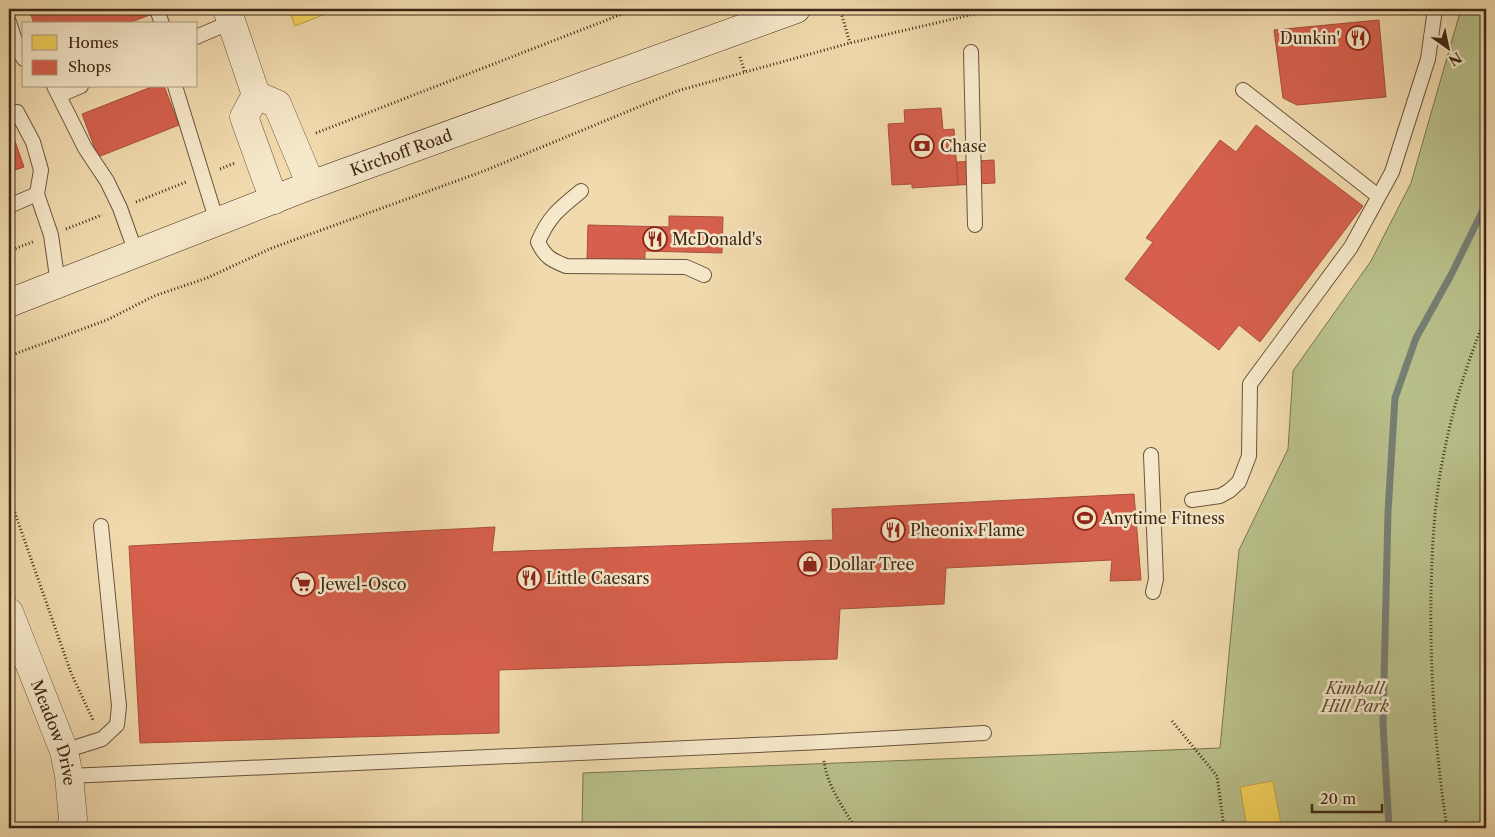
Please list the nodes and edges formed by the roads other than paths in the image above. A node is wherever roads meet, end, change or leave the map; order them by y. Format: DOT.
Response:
graph roads {
  1 [pos="157,9"];
  2 [pos="1435,9"];
  3 [pos="790,10"];
  4 [pos="229,15"];
  5 [pos="9,22"];
  6 [pos="161,22"];
  7 [pos="198,36"];
  8 [pos="971,52"];
  9 [pos="22,56"];
  10 [pos="71,88"];
  11 [pos="176,88"];
  12 [pos="1243,90"];
  13 [pos="57,91"];
  14 [pos="256,94"];
  15 [pos="9,113"];
  16 [pos="311,185"];
  17 [pos="581,191"];
  18 [pos="38,194"];
  19 [pos="1378,196"];
  20 [pos="274,200"];
  21 [pos="9,206"];
  22 [pos="217,222"];
  23 [pos="975,225"];
  24 [pos="136,253"];
  25 [pos="704,276"];
  26 [pos="58,284"];
  27 [pos="9,303"];
  28 [pos="1151,456"];
  29 [pos="1192,500"];
  30 [pos="101,526"];
  31 [pos="1154,592"];
  32 [pos="9,612"];
  33 [pos="984,733"];
  34 [pos="67,764"];
  35 [pos="71,828"];
  1 -- 6 [label="lane"];
  2 -- 19 [label="lane"];
  3 -- 16 [label="main road, Kirchoff Road"];
  4 -- 7 [label="lane"];
  4 -- 14 [label="main road"];
  5 -- 9 [label="lane"];
  8 -- 23 [label="lane"];
  10 -- 13 [label="lane"];
  11 -- 22 [label="lane"];
  12 -- 19 [label="lane"];
  13 -- 24 [label="lane"];
  14 -- 16 [label="main road"];
  14 -- 20 [label="main road"];
  15 -- 18 [label="lane"];
  16 -- 20 [label="main road, Kirchoff Road"];
  17 -- 25 [label="lane"];
  18 -- 21 [label="lane"];
  18 -- 26 [label="lane"];
  19 -- 29 [label="lane"];
  20 -- 22 [label="main road, Kirchoff Road"];
  22 -- 24 [label="main road, Kirchoff Road"];
  24 -- 26 [label="main road, Kirchoff Road"];
  26 -- 27 [label="main road, Kirchoff Road"];
  28 -- 31 [label="lane"];
  30 -- 34 [label="lane"];
  32 -- 34 [label="main road, Meadow Drive"];
  33 -- 34 [label="lane"];
  34 -- 35 [label="main road, Meadow Drive"];
}
